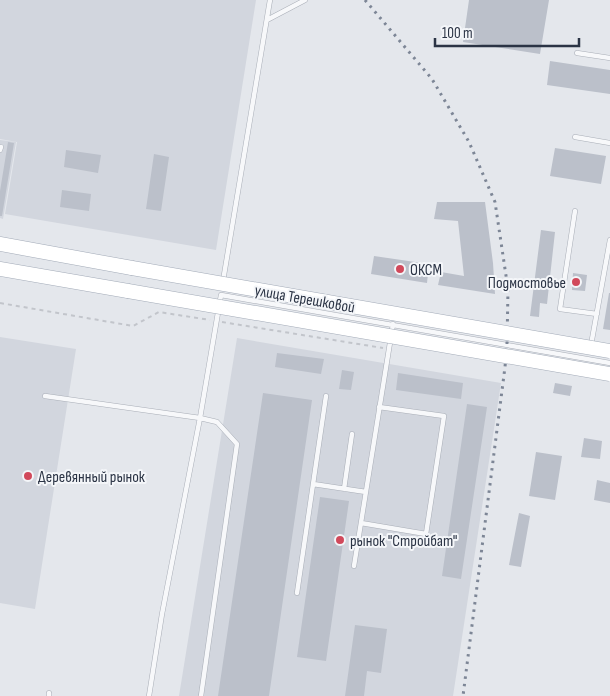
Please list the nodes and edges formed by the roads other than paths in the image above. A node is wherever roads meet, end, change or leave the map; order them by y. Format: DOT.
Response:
graph roads {
  1 [pos="270,0"];
  2 [pos="305,0"];
  3 [pos="267,20"];
  4 [pos="577,53"];
  5 [pos="610,58"];
  6 [pos="575,137"];
  7 [pos="610,143"];
  8 [pos="574,211"];
  9 [pos="610,240"];
  10 [pos="0,244"];
  11 [pos="0,269"];
  12 [pos="221,295"];
  13 [pos="597,314"];
  14 [pos="392,324"];
  15 [pos="610,351"];
  16 [pos="589,359"];
  17 [pos="610,363"];
  18 [pos="610,374"];
  19 [pos="45,396"];
  20 [pos="326,396"];
  21 [pos="379,407"];
  22 [pos="200,418"];
  23 [pos="352,434"];
  24 [pos="313,484"];
  25 [pos="344,489"];
  26 [pos="366,492"];
  27 [pos="361,523"];
  28 [pos="354,566"];
  29 [pos="297,593"];
  30 [pos="149,696"];
  31 [pos="201,696"];
  1 -- 3 [label="lane"];
  2 -- 3 [label="lane"];
  3 -- 12 [label="lane"];
  4 -- 5 [label="lane"];
  6 -- 7 [label="lane"];
  8 -- 13 [label="lane"];
  9 -- 13 [label="lane"];
  10 -- 15 [label="main road, улица Терешковой, bridge"];
  11 -- 18 [label="main road, улица Терешковой, bridge"];
  12 -- 14 [label="lane"];
  12 -- 22 [label="lane"];
  13 -- 16 [label="lane"];
  14 -- 16 [label="lane"];
  14 -- 21 [label="lane"];
  16 -- 17 [label="lane"];
  19 -- 22 [label="lane"];
  20 -- 24 [label="lane"];
  21 -- 26 [label="lane"];
  21 -- 27 [label="lane"];
  22 -- 30 [label="lane"];
  22 -- 31 [label="lane"];
  23 -- 25 [label="lane"];
  24 -- 25 [label="lane"];
  24 -- 29 [label="lane"];
  25 -- 26 [label="lane"];
  26 -- 27 [label="lane"];
  27 -- 28 [label="lane"];
}
